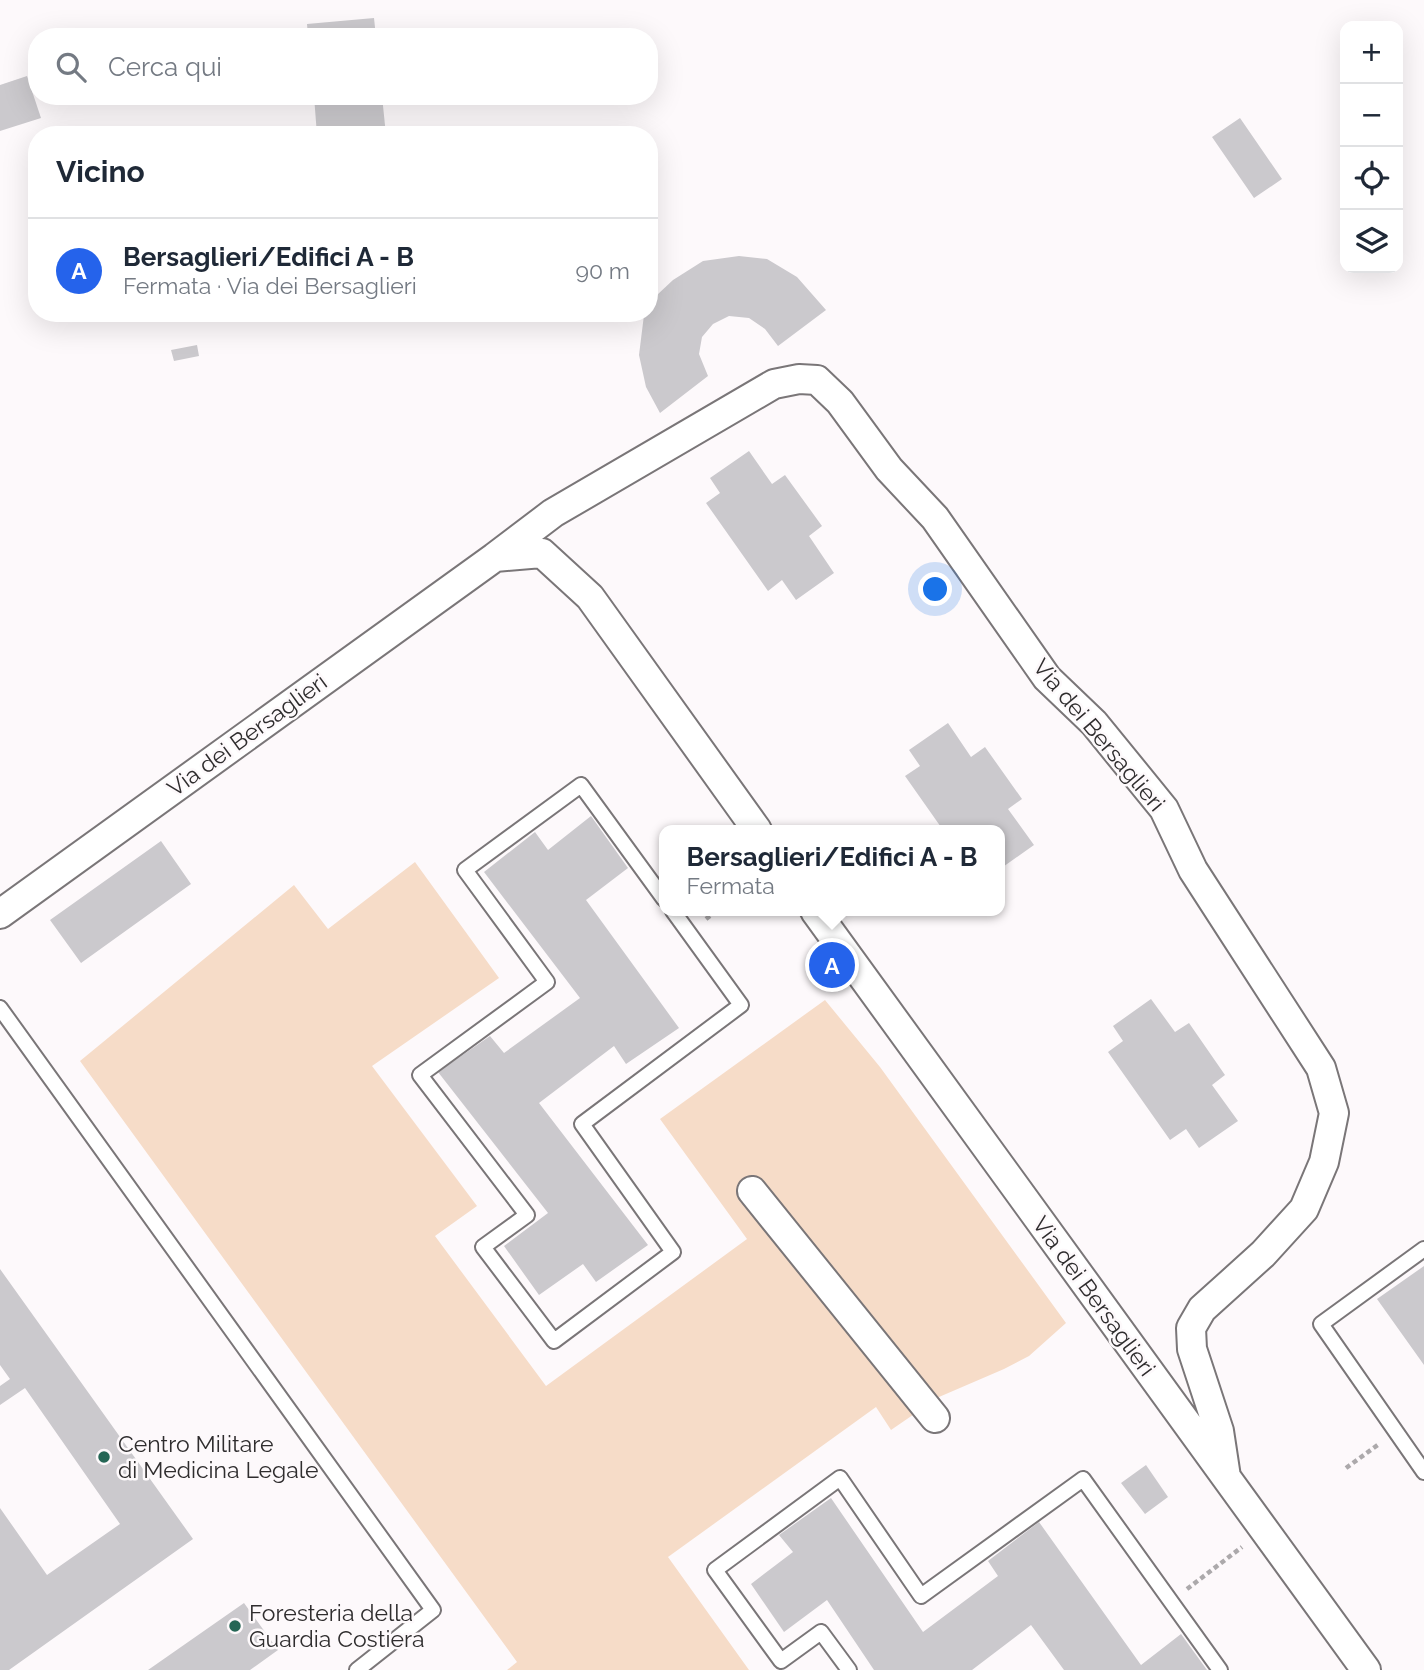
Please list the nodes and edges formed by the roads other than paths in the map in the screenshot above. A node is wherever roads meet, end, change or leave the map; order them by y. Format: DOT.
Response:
graph roads {
  1 [pos="495,557"];
  2 [pos="753,825"];
  3 [pos="659,892"];
  4 [pos="0,914"];
  5 [pos="677,916"];
  6 [pos="819,916"];
  7 [pos="0,1009"];
  8 [pos="752,1191"];
  9 [pos="1424,1249"];
  10 [pos="935,1418"];
  11 [pos="1424,1472"];
  12 [pos="1226,1477"];
  13 [pos="357,1670"];
  14 [pos="849,1670"];
  15 [pos="1220,1670"];
  16 [pos="1366,1670"];
  1 -- 2 [label="street"];
  1 -- 4 [label="street, Via dei Bersaglieri"];
  1 -- 12 [label="street, Via dei Bersaglieri"];
  3 -- 5 [label="lane"];
  6 -- 12 [label="street, Via dei Bersaglieri"];
  7 -- 13 [label="lane"];
  8 -- 10 [label="street"];
  9 -- 11 [label="lane"];
  12 -- 16 [label="street, Via dei Bersaglieri"];
  14 -- 15 [label="lane"];
}
